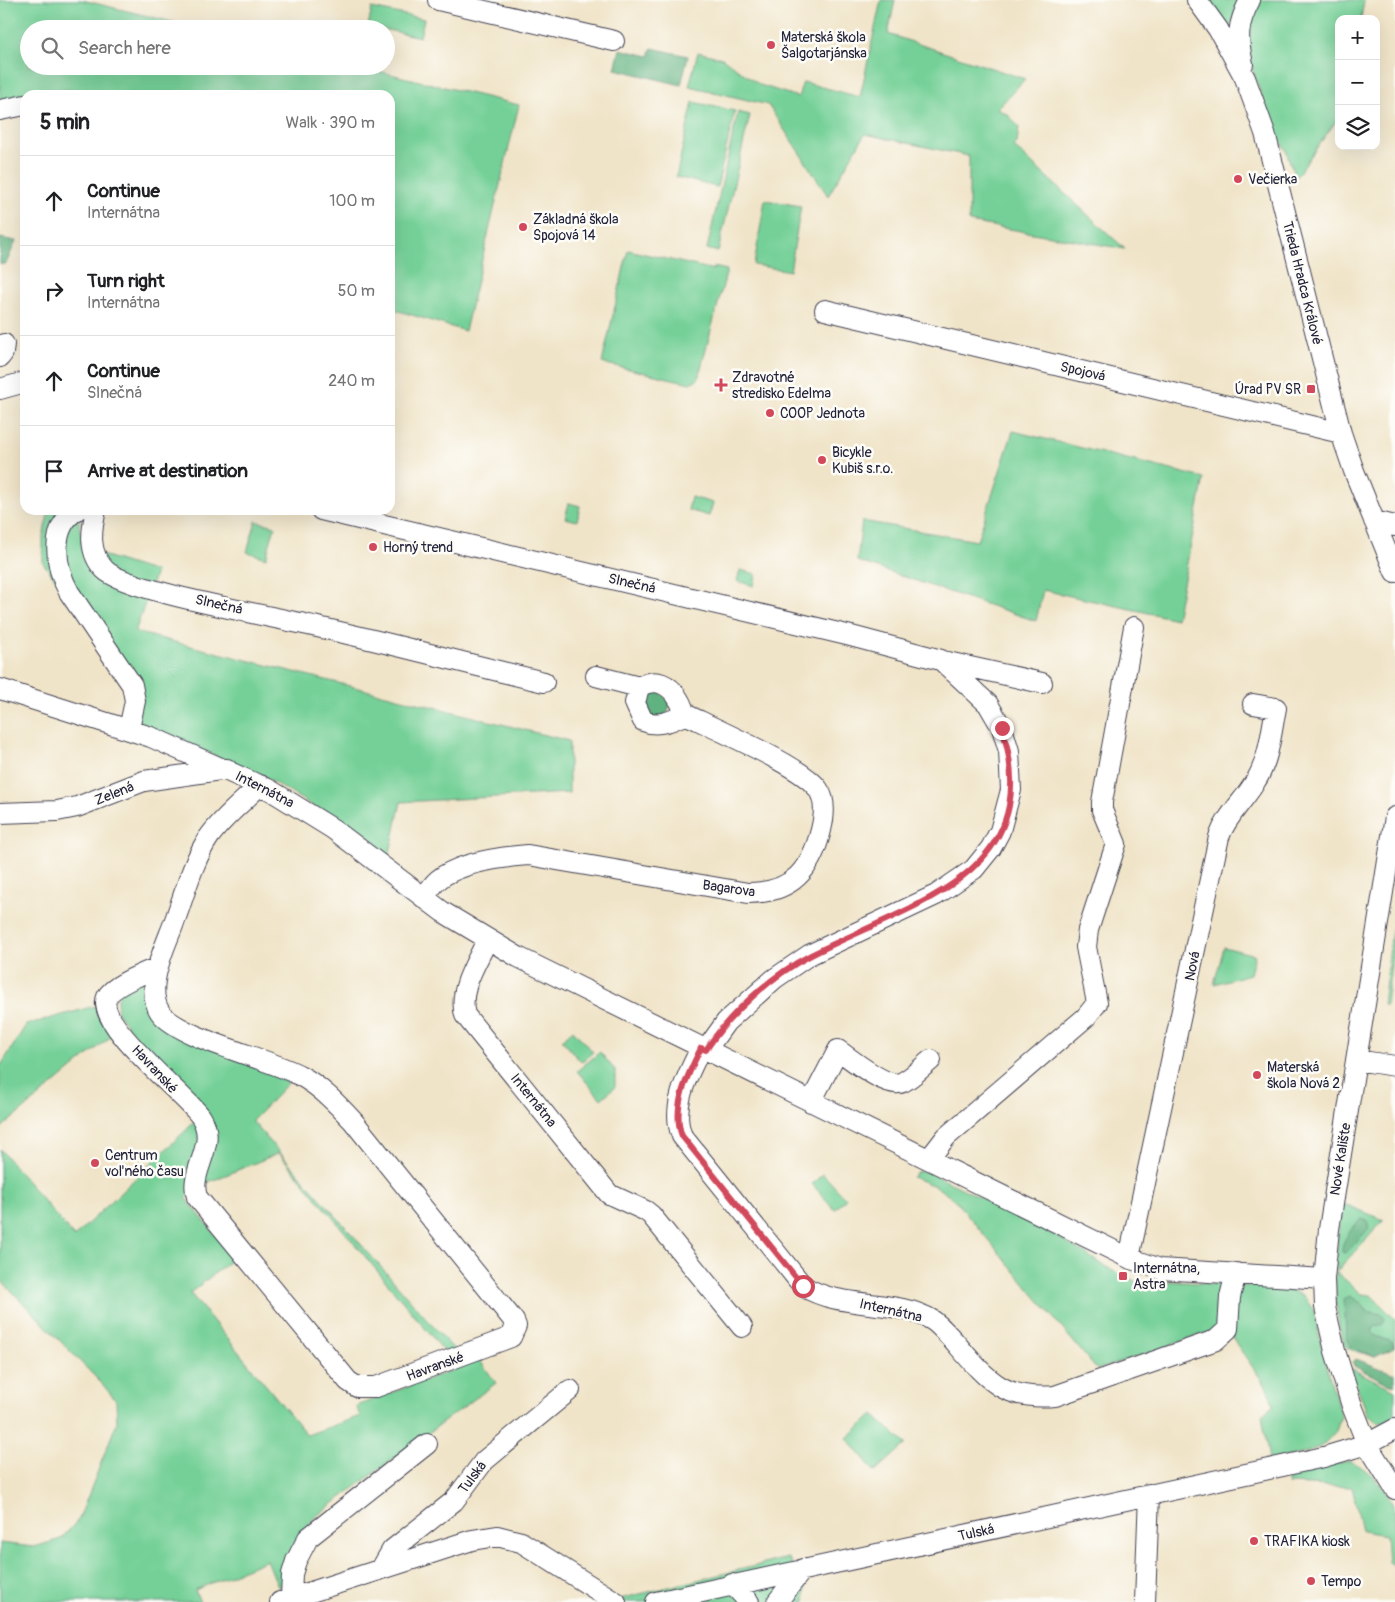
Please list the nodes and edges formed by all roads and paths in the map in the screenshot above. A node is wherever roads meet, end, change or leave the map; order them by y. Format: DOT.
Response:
graph roads {
  1 [pos="438,0"];
  2 [pos="1197,0"];
  3 [pos="1250,0"];
  4 [pos="614,41"];
  5 [pos="1245,78"];
  6 [pos="20,106"];
  7 [pos="0,110"];
  8 [pos="825,310"];
  9 [pos="20,383"];
  10 [pos="0,388"];
  11 [pos="1341,433"];
  12 [pos="69,515"];
  13 [pos="95,515"];
  14 [pos="342,515"];
  15 [pos="1374,521"];
  16 [pos="1395,526"];
  17 [pos="1395,572"];
  18 [pos="1134,628"];
  19 [pos="941,660"];
  20 [pos="596,676"];
  21 [pos="1010,676"];
  22 [pos="544,682"];
  23 [pos="1042,683"];
  24 [pos="639,687"];
  25 [pos="0,689"];
  26 [pos="988,704"];
  27 [pos="1253,704"];
  28 [pos="686,714"];
  29 [pos="129,729"];
  30 [pos="228,769"];
  31 [pos="260,786"];
  32 [pos="0,813"];
  33 [pos="1395,817"];
  34 [pos="424,898"];
  35 [pos="487,940"];
  36 [pos="156,968"];
  37 [pos="703,1049"];
  38 [pos="931,1060"];
  39 [pos="1356,1060"];
  40 [pos="1395,1066"];
  41 [pos="811,1102"];
  42 [pos="929,1159"];
  43 [pos="1129,1258"];
  44 [pos="1236,1273"];
  45 [pos="1324,1279"];
  46 [pos="742,1326"];
  47 [pos="570,1390"];
  48 [pos="1395,1429"];
  49 [pos="427,1444"];
  50 [pos="1366,1444"];
  51 [pos="1395,1489"];
  52 [pos="1149,1494"];
  53 [pos="381,1569"];
  54 [pos="803,1569"];
  55 [pos="732,1584"];
  56 [pos="286,1600"];
  57 [pos="616,1602"];
  58 [pos="656,1602"];
  59 [pos="749,1602"];
  60 [pos="777,1602"];
  61 [pos="1145,1602"];
  1 -- 4 [label="street"];
  2 -- 5 [label="street, Trieda Hradca Králové"];
  3 -- 5 [label="street"];
  5 -- 11 [label="street, Trieda Hradca Králové"];
  6 -- 7 [label="street"];
  8 -- 11 [label="street, Spojová"];
  9 -- 10 [label="street"];
  11 -- 15 [label="street, Trieda Hradca Králové"];
  12 -- 29 [label="street"];
  13 -- 22 [label="street, Slnečná"];
  14 -- 19 [label="street, Slnečná"];
  15 -- 16 [label="street"];
  15 -- 17 [label="street, Trieda Hradca Králové"];
  18 -- 42 [label="street"];
  19 -- 21 [label="street, Slnečná"];
  19 -- 26 [label="street, Slnečná"];
  20 -- 24 [label="street"];
  21 -- 23 [label="street, Slnečná"];
  21 -- 26 [label="street"];
  24 -- 28 [label="street"];
  24 -- 28 [label="street"];
  25 -- 29 [label="street"];
  26 -- 37 [label="street, Slnečná"];
  27 -- 43 [label="street, Nová"];
  28 -- 34 [label="street, Bagarova"];
  29 -- 30 [label="street, Internátna"];
  30 -- 31 [label="street, Internátna"];
  30 -- 32 [label="street, Zelená"];
  31 -- 34 [label="street, Internátna"];
  31 -- 36 [label="street, Havranské"];
  33 -- 39 [label="street, Nové Kalište"];
  34 -- 35 [label="street, Internátna"];
  35 -- 37 [label="street, Internátna"];
  35 -- 46 [label="street, Internátna"];
  36 -- 36 [label="street, Havranské"];
  37 -- 41 [label="street, Internátna"];
  37 -- 44 [label="street, Internátna"];
  38 -- 41 [label="street"];
  39 -- 40 [label="street"];
  39 -- 45 [label="street, Nové Kalište"];
  41 -- 42 [label="street, Internátna"];
  42 -- 43 [label="street, Internátna"];
  43 -- 44 [label="street, Internátna"];
  44 -- 45 [label="street, Internátna"];
  45 -- 50 [label="street, Nové Kalište"];
  47 -- 53 [label="street, Tulská"];
  48 -- 50 [label="street"];
  49 -- 56 [label="street"];
  50 -- 51 [label="street, Nové Kalište"];
  50 -- 52 [label="street, Tulská"];
  52 -- 54 [label="street, Tulská"];
  52 -- 61 [label="street"];
  53 -- 56 [label="street"];
  53 -- 57 [label="street"];
  54 -- 55 [label="street, Tulská"];
  54 -- 60 [label="street"];
  55 -- 58 [label="street, Tulská"];
  55 -- 59 [label="street"];
}
